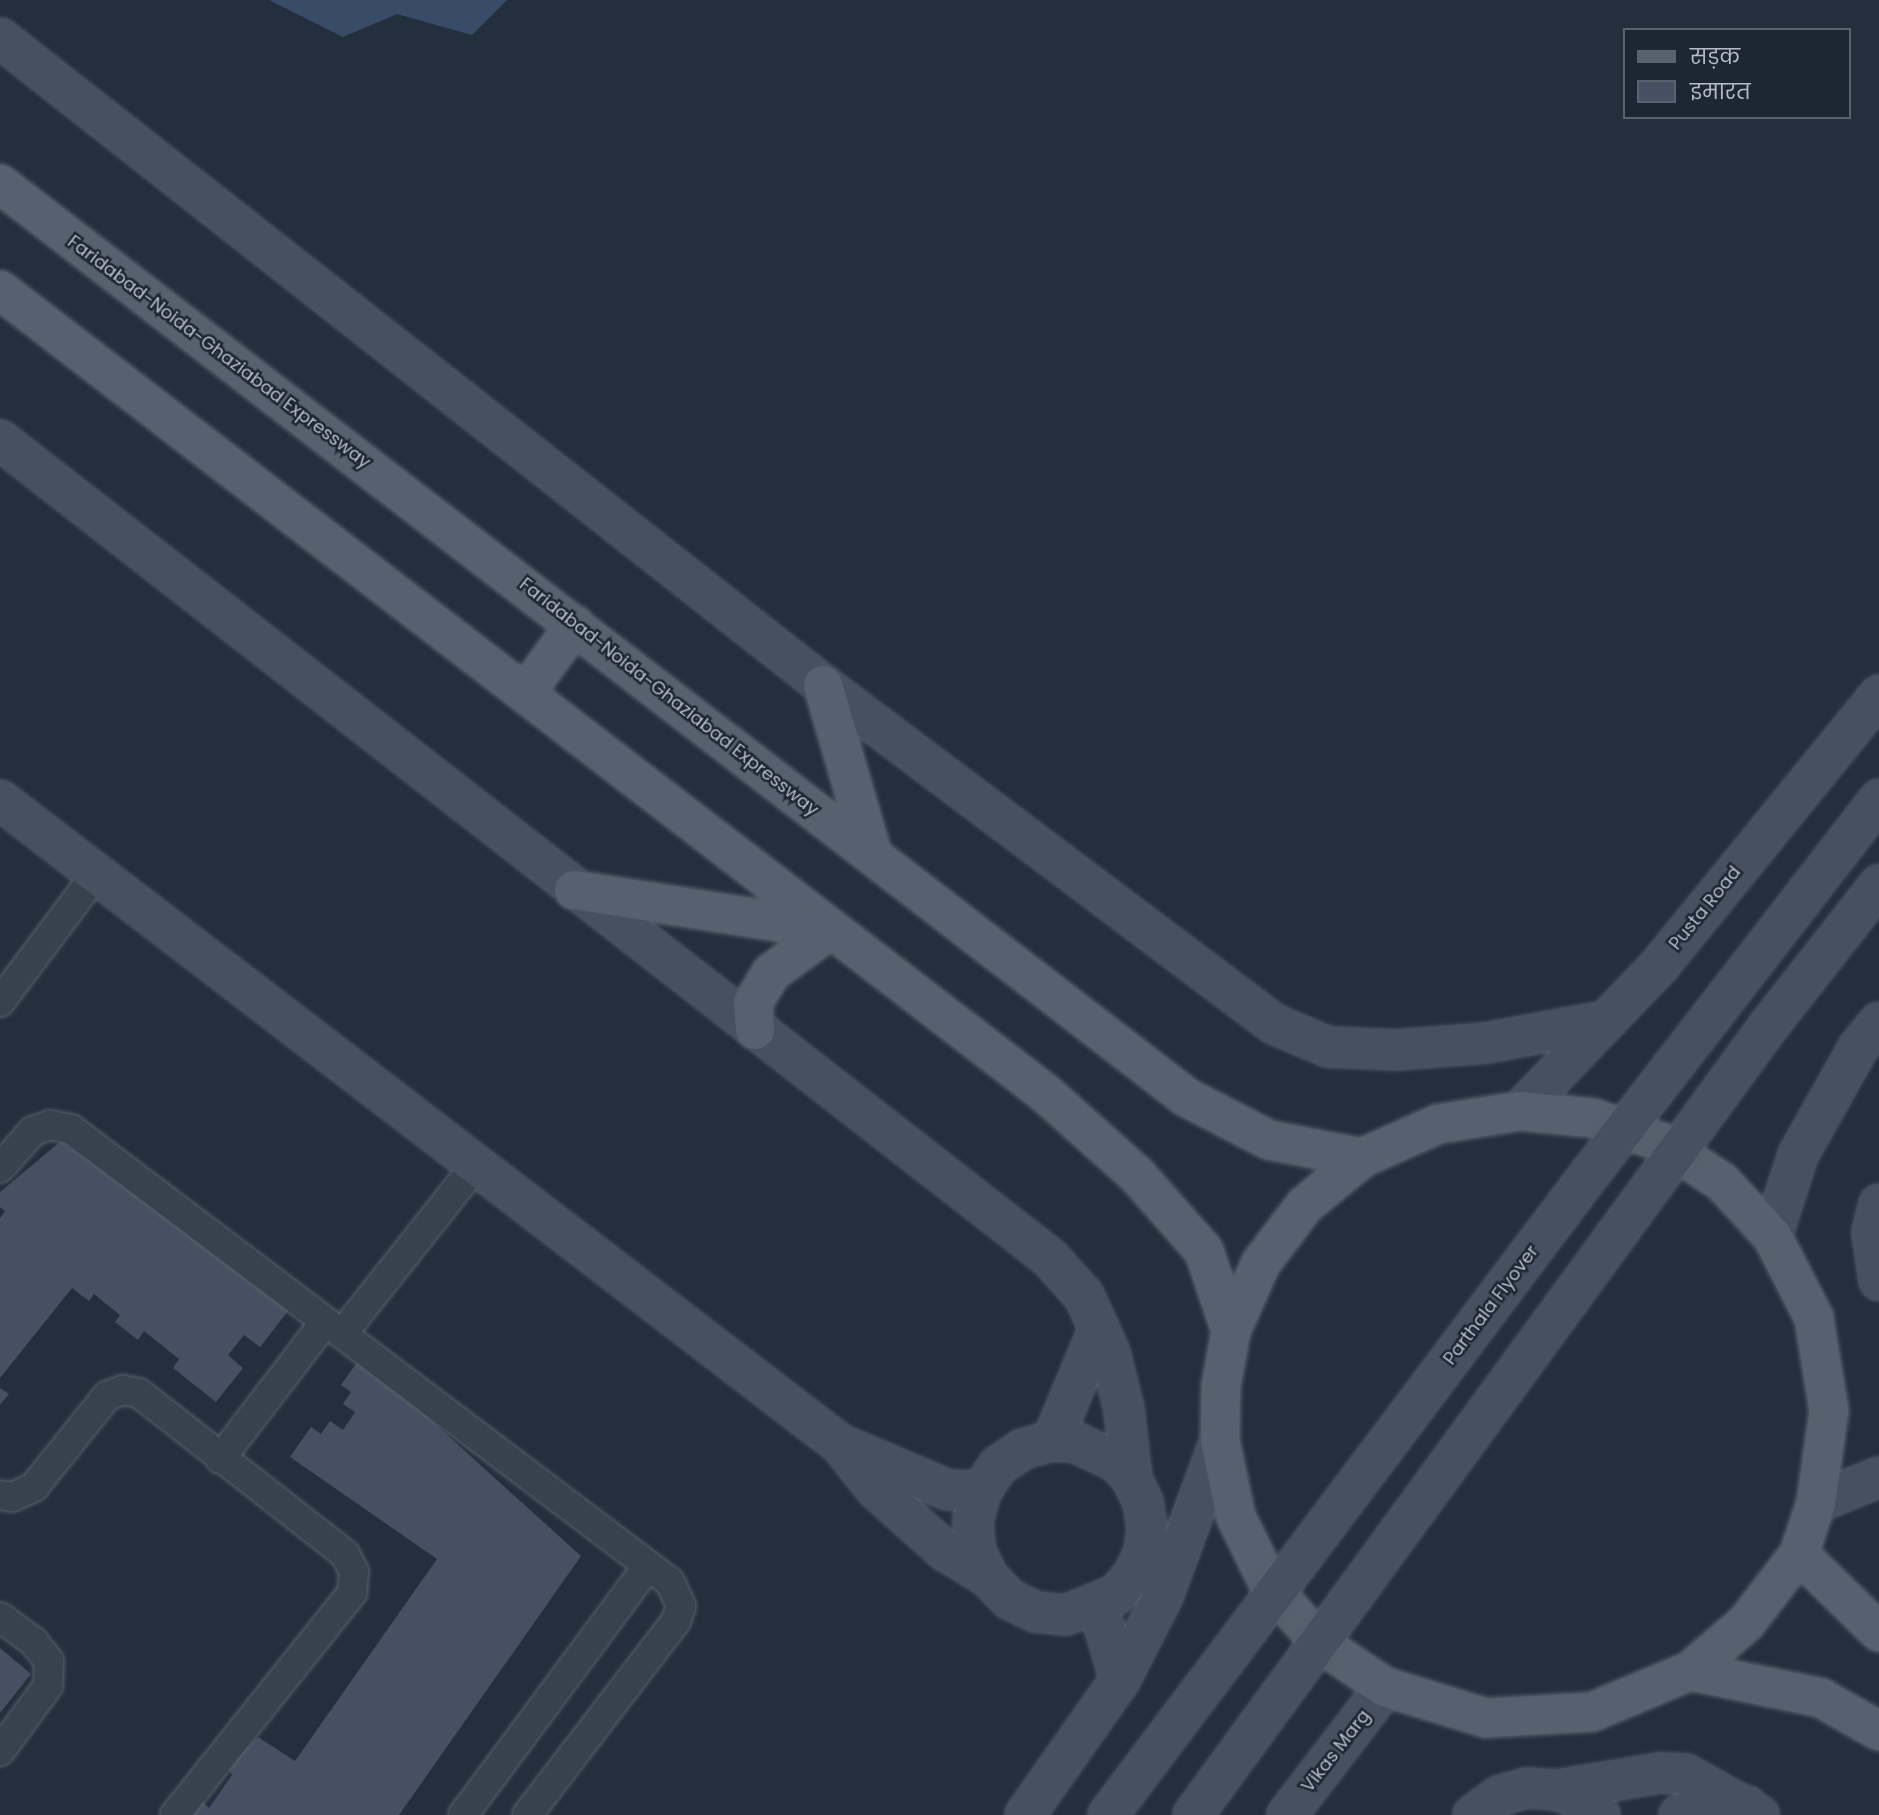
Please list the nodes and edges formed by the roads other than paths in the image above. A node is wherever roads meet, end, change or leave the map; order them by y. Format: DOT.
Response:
graph roads {
  1 [pos="0,38"];
  2 [pos="0,184"];
  3 [pos="0,289"];
  4 [pos="0,440"];
  5 [pos="575,625"];
  6 [pos="823,685"];
  7 [pos="526,692"];
  8 [pos="1879,695"];
  9 [pos="1879,799"];
  10 [pos="0,800"];
  11 [pos="872,853"];
  12 [pos="96,874"];
  13 [pos="1879,885"];
  14 [pos="574,890"];
  15 [pos="830,930"];
  16 [pos="0,1002"];
  17 [pos="1605,1021"];
  18 [pos="1879,1022"];
  19 [pos="755,1030"];
  20 [pos="1520,1111"];
  21 [pos="1363,1158"];
  22 [pos="476,1165"];
  23 [pos="0,1168"];
  24 [pos="1879,1204"];
  25 [pos="1772,1236"];
  26 [pos="1879,1281"];
  27 [pos="333,1328"];
  28 [pos="1099,1328"];
  29 [pos="1231,1331"];
  30 [pos="1052,1441"];
  31 [pos="1220,1441"];
  32 [pos="840,1444"];
  33 [pos="220,1459"];
  34 [pos="1879,1478"];
  35 [pos="1206,1486"];
  36 [pos="981,1491"];
  37 [pos="1138,1491"];
  38 [pos="0,1495"];
  39 [pos="1816,1503"];
  40 [pos="1799,1555"];
  41 [pos="648,1566"];
  42 [pos="988,1577"];
  43 [pos="1098,1605"];
  44 [pos="0,1617"];
  45 [pos="1879,1632"];
  46 [pos="1690,1671"];
  47 [pos="1120,1680"];
  48 [pos="1385,1687"];
  49 [pos="1879,1731"];
  50 [pos="0,1751"];
  51 [pos="1557,1790"];
  52 [pos="1753,1810"];
  53 [pos="175,1815"];
  54 [pos="463,1815"];
  55 [pos="527,1815"];
  56 [pos="1025,1815"];
  57 [pos="1108,1815"];
  58 [pos="1193,1815"];
  59 [pos="1287,1815"];
  60 [pos="1473,1815"];
  61 [pos="1600,1815"];
  62 [pos="1679,1815"];
  1 -- 6 [label="street"];
  2 -- 5 [label="main road, Faridabad-Noida-Ghaziabad Expressway"];
  3 -- 7 [label="main road"];
  4 -- 14 [label="street"];
  5 -- 7 [label="main road"];
  5 -- 11 [label="main road, Faridabad-Noida-Ghaziabad Expressway"];
  6 -- 11 [label="main road"];
  6 -- 17 [label="street"];
  7 -- 15 [label="main road"];
  8 -- 17 [label="street, Pusta Road"];
  9 -- 57 [label="street, Parthala Flyover, bridge"];
  10 -- 12 [label="street"];
  11 -- 21 [label="main road, Faridabad-Noida-Ghaziabad Expressway"];
  12 -- 16 [label="street"];
  12 -- 22 [label="street"];
  13 -- 58 [label="street, bridge"];
  14 -- 15 [label="main road"];
  14 -- 19 [label="street"];
  15 -- 19 [label="main road"];
  15 -- 29 [label="main road"];
  17 -- 20 [label="street, Pusta Road"];
  18 -- 25 [label="street"];
  19 -- 28 [label="street"];
  20 -- 21 [label="main road"];
  20 -- 25 [label="main road"];
  21 -- 29 [label="main road"];
  22 -- 27 [label="street"];
  22 -- 32 [label="street"];
  23 -- 27 [label="street"];
  24 -- 26 [label="street"];
  25 -- 39 [label="main road"];
  27 -- 33 [label="street"];
  27 -- 41 [label="street"];
  28 -- 30 [label="street"];
  28 -- 37 [label="street"];
  29 -- 31 [label="main road"];
  30 -- 36 [label="street"];
  30 -- 37 [label="street"];
  31 -- 35 [label="street"];
  31 -- 48 [label="main road"];
  32 -- 36 [label="street"];
  32 -- 42 [label="street"];
  33 -- 38 [label="street"];
  33 -- 53 [label="street"];
  34 -- 39 [label="street"];
  35 -- 37 [label="street"];
  35 -- 47 [label="street"];
  36 -- 42 [label="street"];
  37 -- 43 [label="street"];
  39 -- 40 [label="main road"];
  40 -- 45 [label="main road"];
  40 -- 46 [label="main road"];
  41 -- 54 [label="street"];
  41 -- 55 [label="street"];
  42 -- 43 [label="street"];
  43 -- 47 [label="street"];
  44 -- 50 [label="street"];
  46 -- 48 [label="main road"];
  46 -- 49 [label="main road"];
  47 -- 56 [label="street"];
  48 -- 59 [label="street, Vikas Marg"];
  51 -- 52 [label="street"];
  51 -- 60 [label="street"];
  51 -- 61 [label="street"];
  52 -- 62 [label="street"];
}
